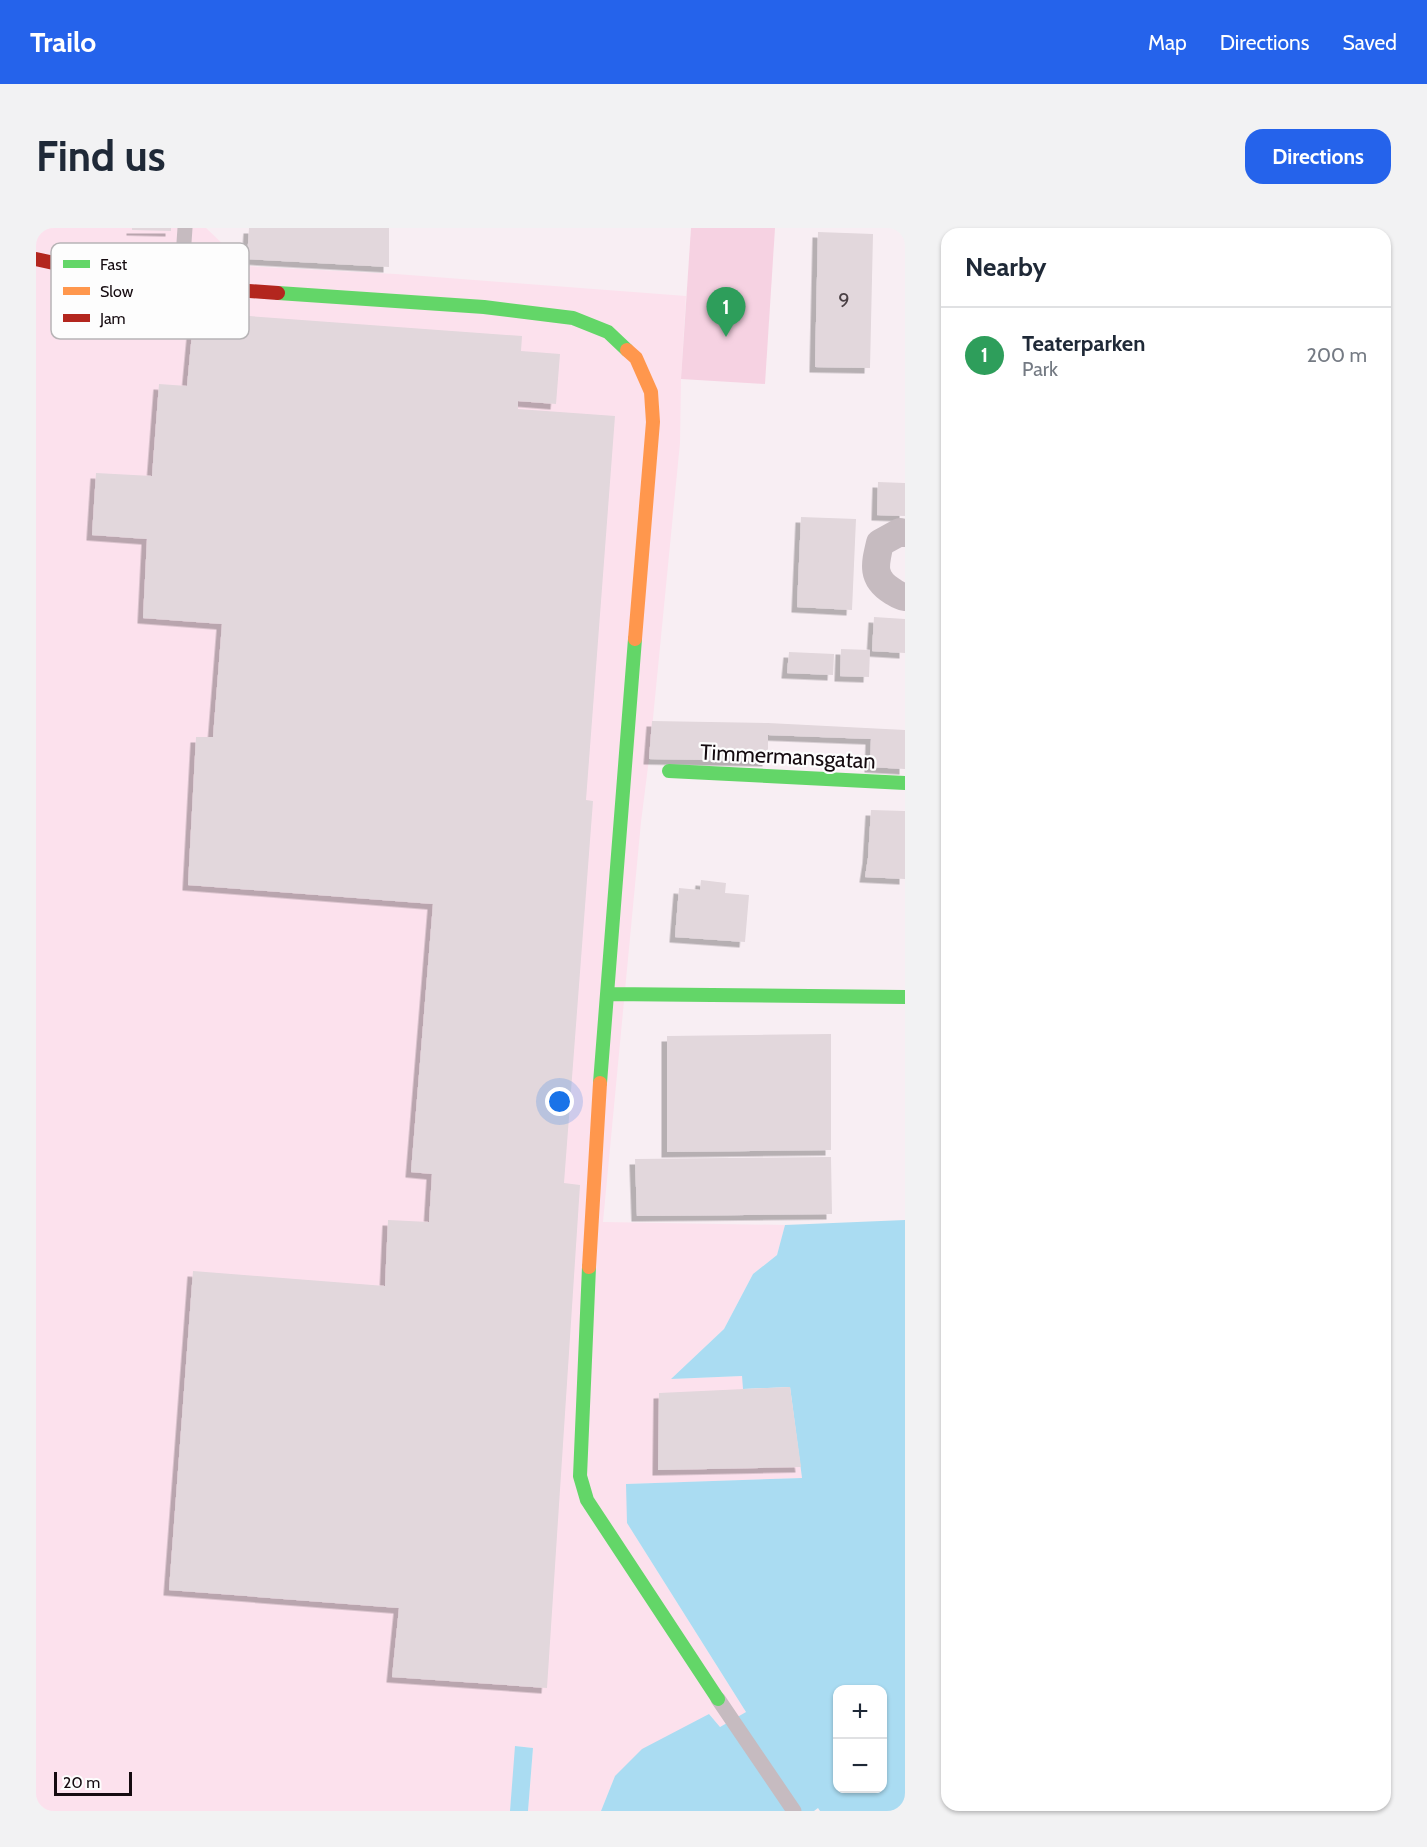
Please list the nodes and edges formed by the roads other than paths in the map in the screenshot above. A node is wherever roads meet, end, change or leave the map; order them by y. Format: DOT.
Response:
graph roads {
  1 [pos="185,228"];
  2 [pos="184,243"];
  3 [pos="36,259"];
  4 [pos="51,262"];
  5 [pos="249,291"];
  6 [pos="905,533"];
  7 [pos="905,597"];
  8 [pos="669,771"];
  9 [pos="905,783"];
  10 [pos="608,994"];
  11 [pos="905,997"];
  12 [pos="718,1699"];
  13 [pos="794,1811"];
  1 -- 2 [label="lane"];
  3 -- 4 [label="street"];
  5 -- 10 [label="street"];
  6 -- 7 [label="street"];
  8 -- 9 [label="street, Timmermansgatan"];
  10 -- 11 [label="street"];
  10 -- 12 [label="street"];
  12 -- 13 [label="lane"];
}
